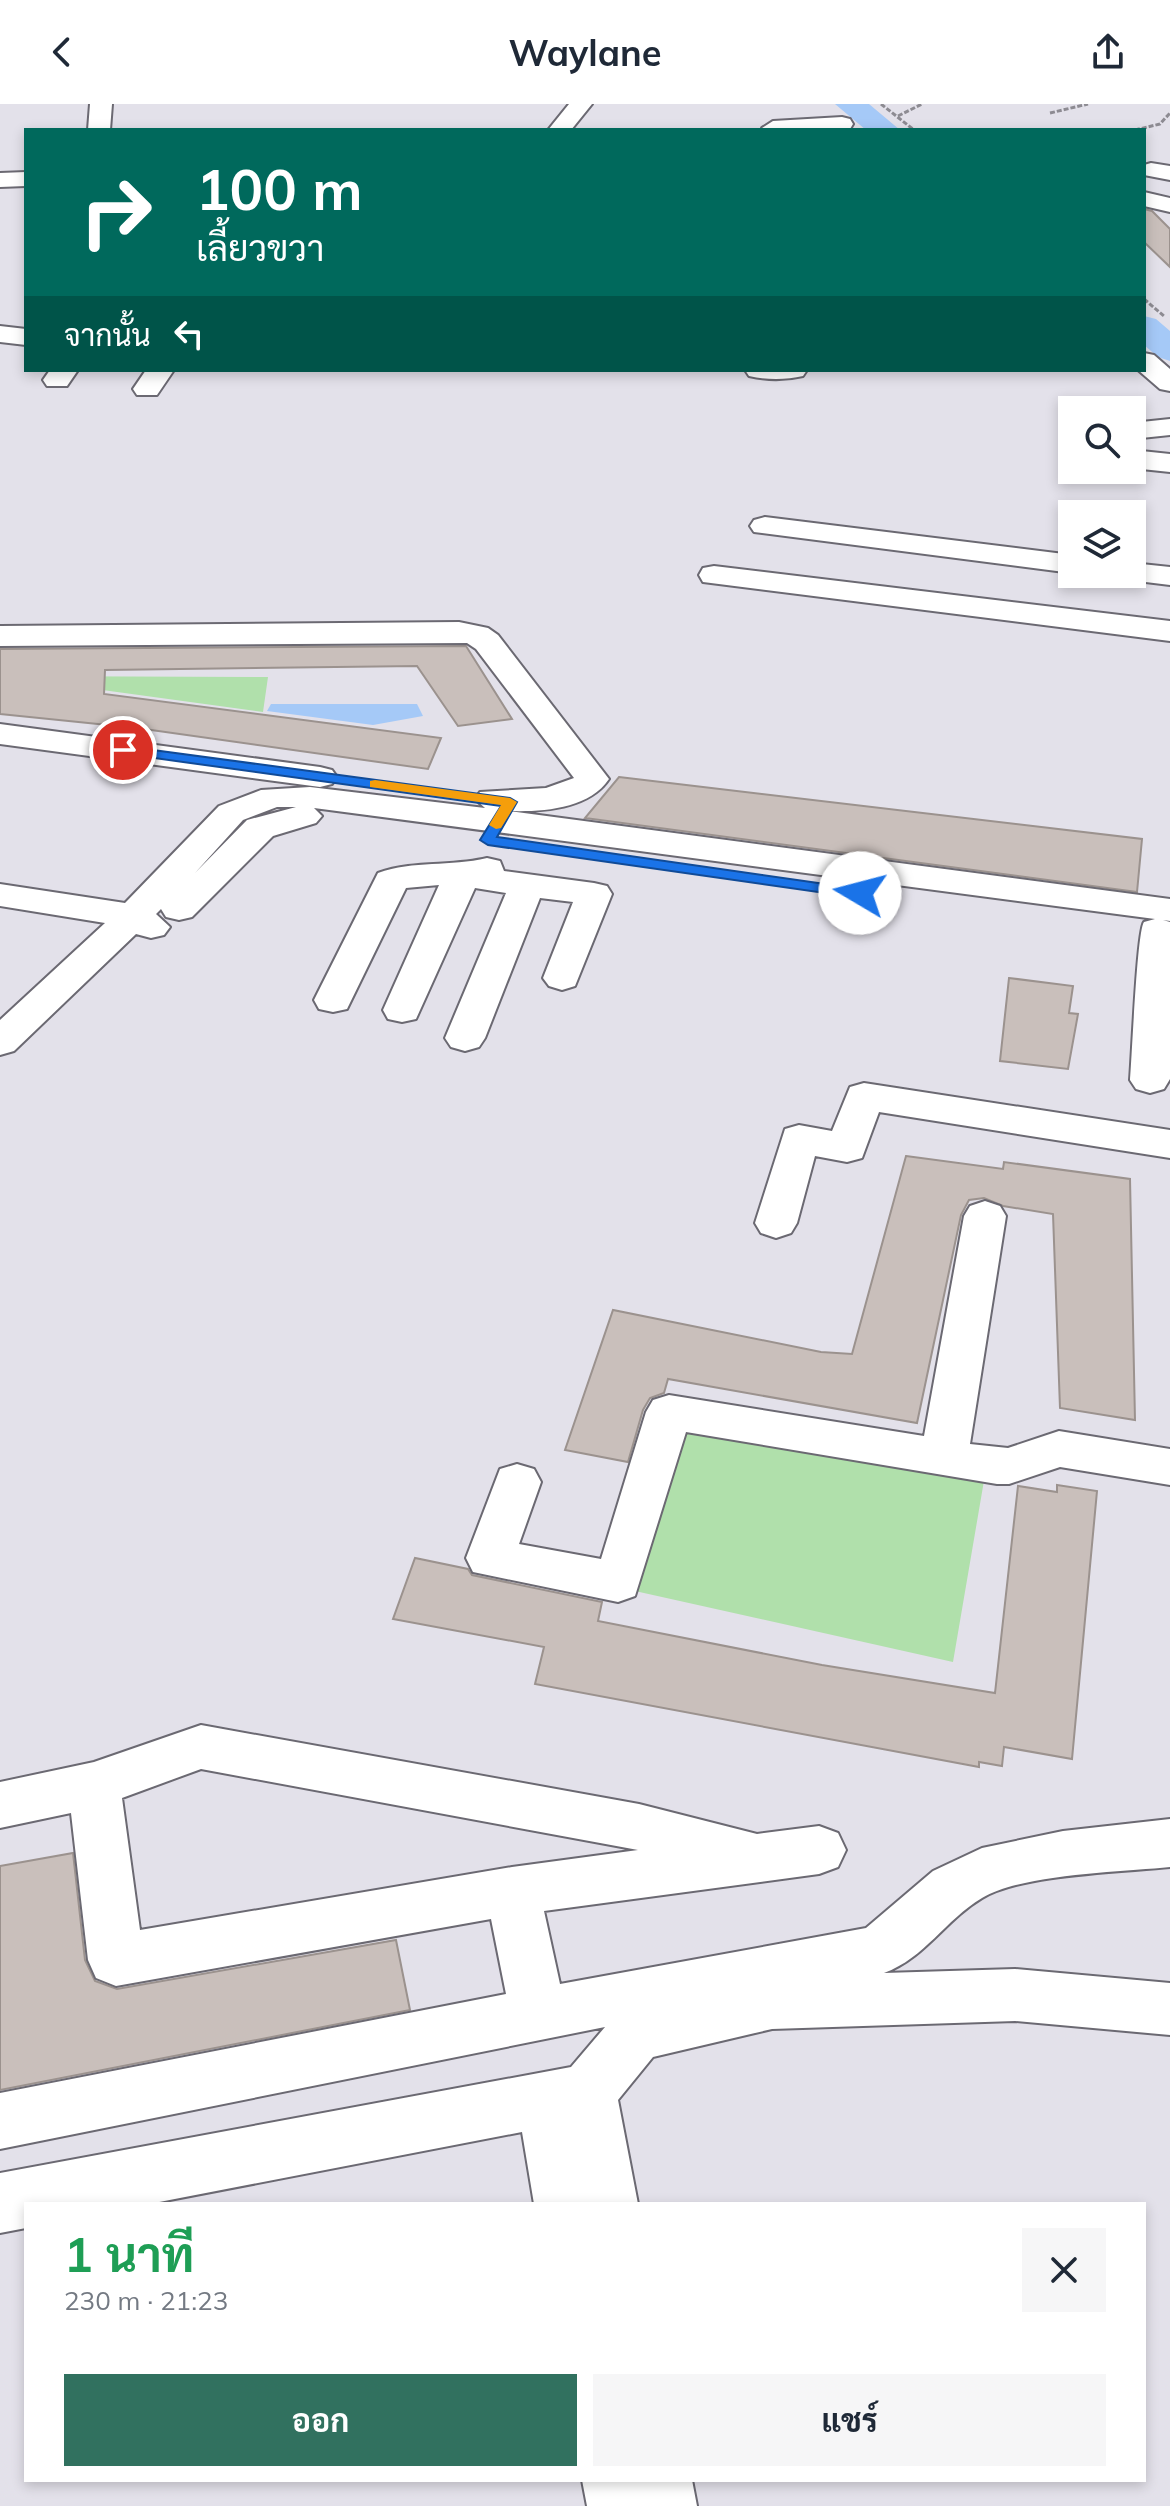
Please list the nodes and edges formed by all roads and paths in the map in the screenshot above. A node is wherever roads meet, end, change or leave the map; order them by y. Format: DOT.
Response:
graph roads {
  1 [pos="101,104"];
  2 [pos="581,104"];
  3 [pos="816,104"];
  4 [pos="881,104"];
  5 [pos="922,104"];
  6 [pos="1088,104"];
  7 [pos="1050,113"];
  8 [pos="1170,113"];
  9 [pos="898,116"];
  10 [pos="846,127"];
  11 [pos="99,128"];
  12 [pos="561,128"];
  13 [pos="773,128"];
  14 [pos="912,128"];
  15 [pos="1143,128"];
  16 [pos="1155,174"];
  17 [pos="24,179"];
  18 [pos="0,180"];
  19 [pos="1170,186"];
  20 [pos="1146,199"];
  21 [pos="1170,205"];
  22 [pos="1146,301"];
  23 [pos="1164,316"];
  24 [pos="0,334"];
  25 [pos="24,337"];
  26 [pos="1146,364"];
  27 [pos="1170,383"];
  28 [pos="1170,427"];
  29 [pos="1146,430"];
  30 [pos="1146,460"];
  31 [pos="1170,463"];
  32 [pos="756,535"];
  33 [pos="1058,562"];
  34 [pos="1146,573"];
  35 [pos="714,575"];
  36 [pos="1170,576"];
  37 [pos="1170,631"];
  38 [pos="0,636"];
  39 [pos="0,734"];
  40 [pos="503,827"];
  41 [pos="462,875"];
  42 [pos="527,885"];
  43 [pos="0,895"];
  44 [pos="145,924"];
  45 [pos="1166,924"];
  46 [pos="562,978"];
  47 [pos="333,1000"];
  48 [pos="402,1010"];
  49 [pos="465,1038"];
  50 [pos="4,1052"];
  51 [pos="1150,1080"];
  52 [pos="1170,1144"];
  53 [pos="985,1216"];
  54 [pos="776,1223"];
  55 [pos="944,1457"];
  56 [pos="1170,1467"];
  57 [pos="517,1482"];
  58 [pos="94,1785"];
  59 [pos="0,1805"];
  60 [pos="1170,1843"];
  61 [pos="819,1850"];
  62 [pos="761,1858"];
  63 [pos="512,1891"];
  64 [pos="1170,2009"];
  65 [pos="539,2016"];
  66 [pos="566,2096"];
  67 [pos="0,2121"];
  68 [pos="564,2202"];
  69 [pos="607,2202"];
  70 [pos="0,2203"];
  71 [pos="615,2482"];
  72 [pos="659,2482"];
  73 [pos="620,2506"];
  74 [pos="664,2506"];
  1 -- 11 [label="street"];
  2 -- 12 [label="street"];
  3 -- 10 [label="street"];
  4 -- 9 [label="path"];
  5 -- 9 [label="path"];
  6 -- 7 [label="path"];
  8 -- 15 [label="path"];
  9 -- 14 [label="path"];
  10 -- 13 [label="street"];
  16 -- 19 [label="street"];
  17 -- 18 [label="street"];
  20 -- 21 [label="street"];
  22 -- 23 [label="path"];
  24 -- 25 [label="street"];
  26 -- 27 [label="street"];
  28 -- 29 [label="street"];
  30 -- 31 [label="street"];
  32 -- 33 [label="street"];
  34 -- 36 [label="street"];
  35 -- 37 [label="street"];
  38 -- 40 [label="street"];
  39 -- 40 [label="street"];
  40 -- 41 [label="street"];
  40 -- 44 [label="street"];
  40 -- 45 [label="street"];
  41 -- 42 [label="street"];
  41 -- 47 [label="street"];
  41 -- 48 [label="street"];
  42 -- 46 [label="street"];
  42 -- 49 [label="street"];
  43 -- 44 [label="street"];
  44 -- 50 [label="street"];
  45 -- 51 [label="street"];
  52 -- 54 [label="street"];
  53 -- 55 [label="street"];
  55 -- 56 [label="street"];
  55 -- 57 [label="street"];
  58 -- 59 [label="street"];
  58 -- 62 [label="street"];
  58 -- 63 [label="street"];
  60 -- 65 [label="street"];
  61 -- 62 [label="street"];
  62 -- 63 [label="street"];
  63 -- 65 [label="street"];
  64 -- 66 [label="street"];
  65 -- 67 [label="street"];
  66 -- 68 [label="street"];
  66 -- 69 [label="street"];
  66 -- 70 [label="street"];
  71 -- 73 [label="street"];
  72 -- 74 [label="street"];
}
